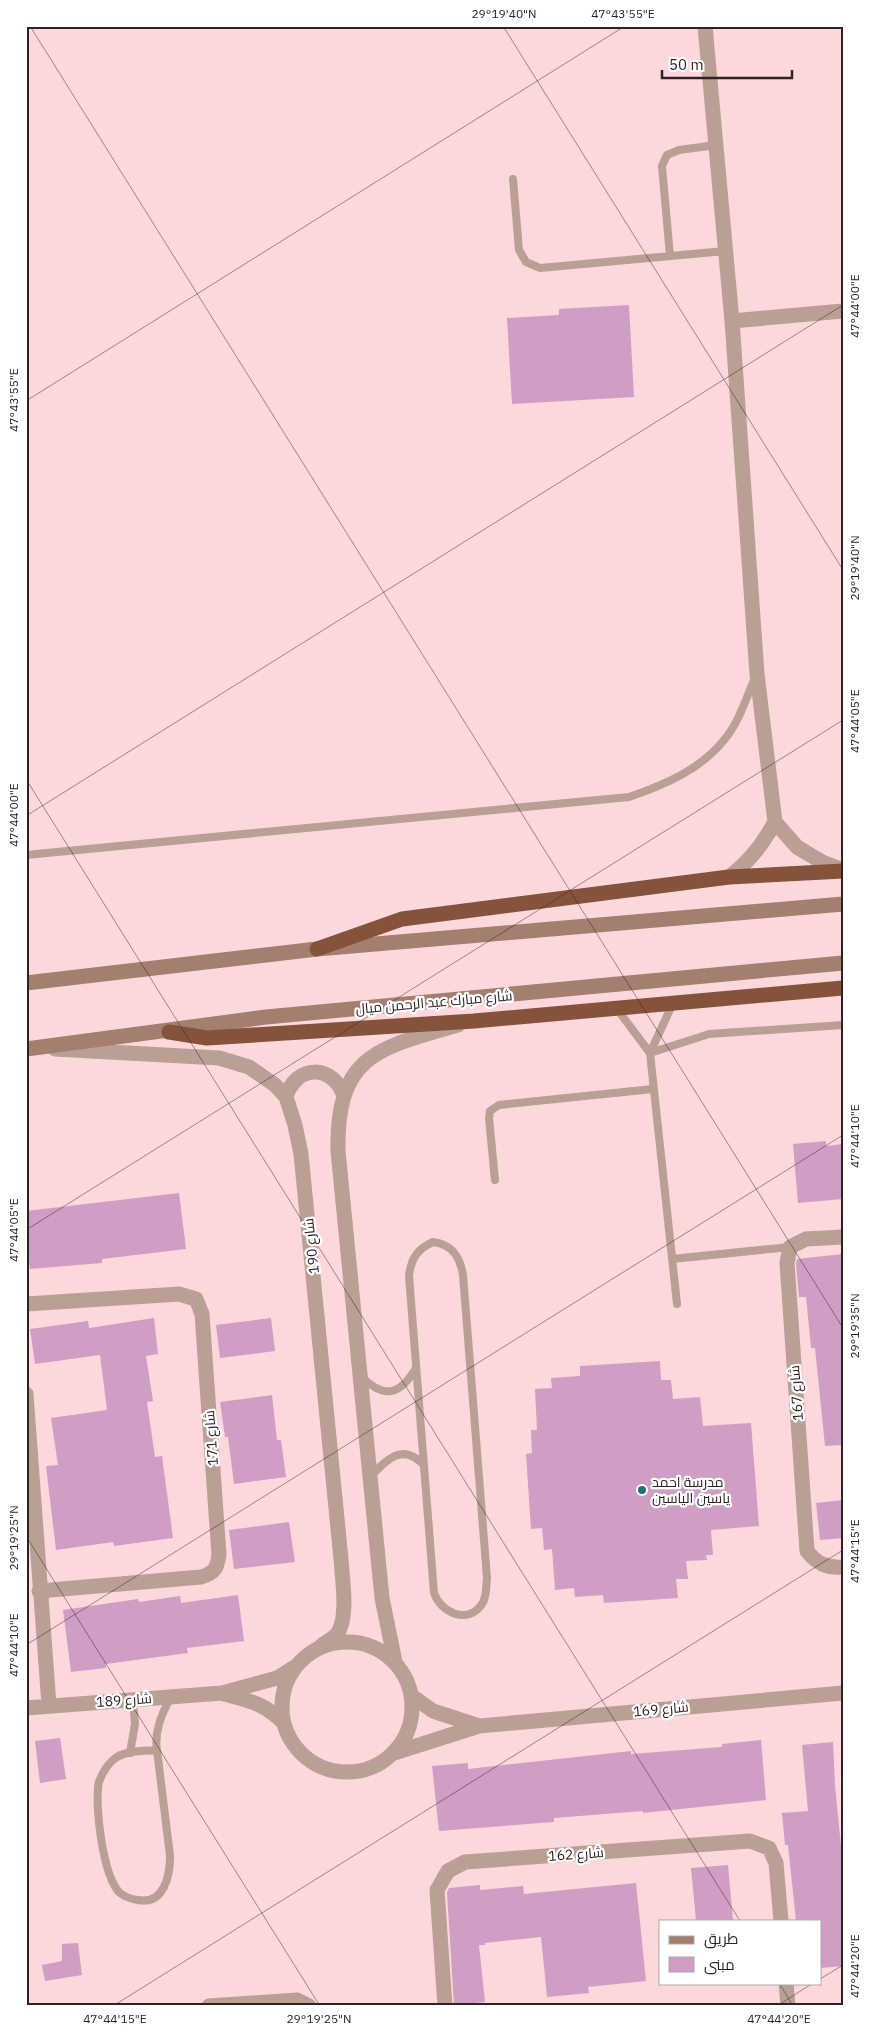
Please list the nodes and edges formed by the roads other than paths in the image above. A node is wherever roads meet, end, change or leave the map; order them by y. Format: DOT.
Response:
graph roads {
  1 [pos="705,26"];
  2 [pos="716,145"];
  3 [pos="512,179"];
  4 [pos="725,251"];
  5 [pos="670,256"];
  6 [pos="843,312"];
  7 [pos="732,321"];
  8 [pos="757,674"];
  9 [pos="775,822"];
  10 [pos="26,856"];
  11 [pos="843,870"];
  12 [pos="729,878"];
  13 [pos="843,904"];
  14 [pos="317,949"];
  15 [pos="843,963"];
  16 [pos="26,983"];
  17 [pos="843,988"];
  18 [pos="673,1003"];
  19 [pos="616,1008"];
  20 [pos="474,1021"];
  21 [pos="843,1025"];
  22 [pos="169,1032"];
  23 [pos="33,1049"];
  24 [pos="650,1053"];
  25 [pos="653,1089"];
  26 [pos="344,1096"];
  27 [pos="286,1097"];
  28 [pos="494,1180"];
  29 [pos="843,1237"];
  30 [pos="790,1247"];
  31 [pos="672,1259"];
  32 [pos="26,1304"];
  33 [pos="677,1304"];
  34 [pos="416,1368"];
  35 [pos="361,1376"];
  36 [pos="26,1394"];
  37 [pos="424,1465"];
  38 [pos="370,1476"];
  39 [pos="843,1567"];
  40 [pos="39,1591"];
  41 [pos="321,1646"];
  42 [pos="395,1662"];
  43 [pos="296,1666"];
  44 [pos="222,1693"];
  45 [pos="843,1693"];
  46 [pos="412,1696"];
  47 [pos="171,1697"];
  48 [pos="132,1700"];
  49 [pos="49,1705"];
  50 [pos="26,1708"];
  51 [pos="284,1723"];
  52 [pos="479,1726"];
  53 [pos="157,1750"];
  54 [pos="130,1753"];
  55 [pos="394,1753"];
  56 [pos="781,1920"];
  57 [pos="786,1984"];
  58 [pos="209,2006"];
  59 [pos="309,2006"];
  60 [pos="444,2006"];
  61 [pos="788,2006"];
  1 -- 2 [label="street"];
  2 -- 4 [label="street"];
  2 -- 5 [label="lane"];
  3 -- 5 [label="lane"];
  4 -- 5 [label="lane"];
  4 -- 7 [label="street"];
  6 -- 7 [label="street"];
  7 -- 8 [label="street"];
  8 -- 9 [label="street"];
  8 -- 10 [label="lane"];
  9 -- 11 [label="street"];
  9 -- 12 [label="street"];
  11 -- 12 [label="highway"];
  12 -- 14 [label="highway"];
  13 -- 14 [label="main road"];
  14 -- 16 [label="main road"];
  15 -- 22 [label="main road, شارع مبارك عبد الرحمن ميال"];
  17 -- 18 [label="highway"];
  18 -- 19 [label="highway"];
  18 -- 24 [label="lane"];
  19 -- 20 [label="highway"];
  19 -- 24 [label="lane"];
  20 -- 22 [label="highway"];
  20 -- 26 [label="street"];
  21 -- 24 [label="lane"];
  22 -- 23 [label="main road, شارع مبارك عبد الرحمن ميال"];
  23 -- 27 [label="street, شارع 190"];
  24 -- 25 [label="lane"];
  25 -- 28 [label="lane"];
  25 -- 31 [label="lane"];
  26 -- 27 [label="street"];
  26 -- 35 [label="street"];
  27 -- 41 [label="street, شارع 190"];
  29 -- 30 [label="street"];
  30 -- 31 [label="lane"];
  30 -- 39 [label="street, شارع 167"];
  31 -- 33 [label="lane"];
  32 -- 40 [label="street, شارع 171"];
  34 -- 35 [label="lane"];
  34 -- 37 [label="lane"];
  34 -- 37 [label="lane"];
  35 -- 38 [label="street"];
  36 -- 40 [label="street"];
  37 -- 38 [label="lane"];
  38 -- 42 [label="street"];
  40 -- 49 [label="street"];
  41 -- 42 [label="street"];
  41 -- 43 [label="street"];
  42 -- 46 [label="street"];
  43 -- 44 [label="street, شارع 189"];
  43 -- 51 [label="street"];
  44 -- 47 [label="street, شارع 189"];
  44 -- 51 [label="street, شارع 189"];
  45 -- 52 [label="street, شارع 169"];
  46 -- 52 [label="street, شارع 169"];
  46 -- 55 [label="street"];
  47 -- 48 [label="street, شارع 189"];
  47 -- 53 [label="lane"];
  48 -- 49 [label="street, شارع 189"];
  48 -- 54 [label="lane"];
  49 -- 50 [label="street, شارع 189"];
  51 -- 55 [label="street"];
  52 -- 55 [label="street, شارع 169"];
  53 -- 54 [label="lane"];
  53 -- 54 [label="lane"];
  56 -- 60 [label="street, شارع 162"];
  57 -- 61 [label="street"];
  58 -- 59 [label="street"];
}
